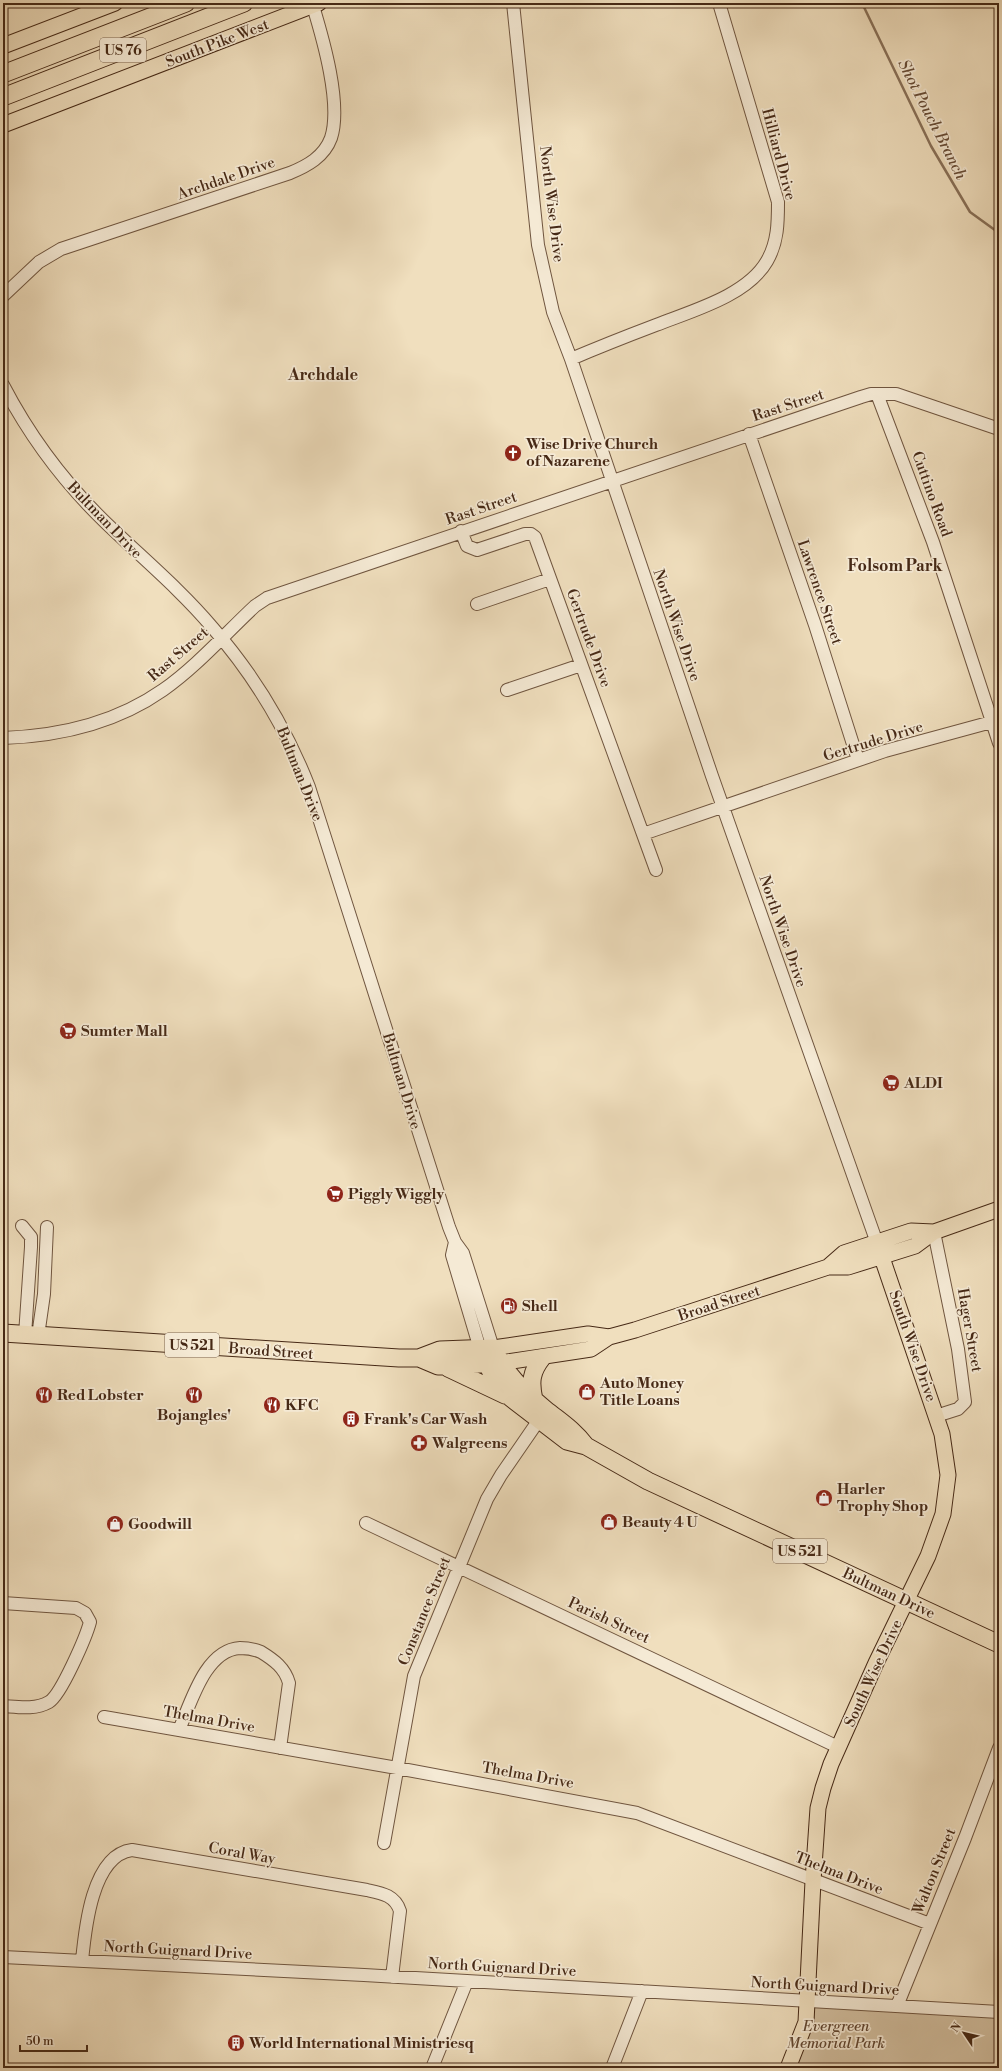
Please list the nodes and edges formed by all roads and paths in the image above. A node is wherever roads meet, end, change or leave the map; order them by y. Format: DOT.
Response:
graph roads {
  1 [pos="115,3"];
  2 [pos="186,3"];
  3 [pos="244,3"];
  4 [pos="513,3"];
  5 [pos="720,3"];
  6 [pos="316,4"];
  7 [pos="3,46"];
  8 [pos="3,74"];
  9 [pos="3,97"];
  10 [pos="3,125"];
  11 [pos="3,296"];
  12 [pos="571,359"];
  13 [pos="4,388"];
  14 [pos="877,394"];
  15 [pos="999,429"];
  16 [pos="749,434"];
  17 [pos="611,480"];
  18 [pos="461,531"];
  19 [pos="550,579"];
  20 [pos="477,604"];
  21 [pos="221,637"];
  22 [pos="581,665"];
  23 [pos="507,690"];
  24 [pos="996,721"];
  25 [pos="3,738"];
  26 [pos="999,742"];
  27 [pos="858,760"];
  28 [pos="722,807"];
  29 [pos="643,834"];
  30 [pos="656,870"];
  31 [pos="999,1210"];
  32 [pos="22,1226"];
  33 [pos="47,1227"];
  34 [pos="934,1232"];
  35 [pos="879,1249"];
  36 [pos="3,1333"];
  37 [pos="31,1335"];
  38 [pos="609,1337"];
  39 [pos="490,1356"];
  40 [pos="419,1358"];
  41 [pos="542,1358"];
  42 [pos="444,1366"];
  43 [pos="511,1398"];
  44 [pos="540,1410"];
  45 [pos="936,1416"];
  46 [pos="366,1523"];
  47 [pos="459,1567"];
  48 [pos="907,1601"];
  49 [pos="3,1603"];
  50 [pos="999,1644"];
  51 [pos="3,1706"];
  52 [pos="104,1717"];
  53 [pos="179,1730"];
  54 [pos="280,1748"];
  55 [pos="838,1748"];
  56 [pos="999,1748"];
  57 [pos="397,1768"];
  58 [pos="384,1843"];
  59 [pos="813,1881"];
  60 [pos="930,1924"];
  61 [pos="3,1957"];
  62 [pos="82,1961"];
  63 [pos="392,1977"];
  64 [pos="467,1981"];
  65 [pos="642,1991"];
  66 [pos="808,2000"];
  67 [pos="897,2006"];
  68 [pos="999,2012"];
  69 [pos="432,2068"];
  70 [pos="612,2068"];
  71 [pos="788,2068"];
  1 -- 7 [label="main road"];
  2 -- 8 [label="highway, US 76"];
  3 -- 9 [label="highway, US 76"];
  4 -- 12 [label="street, North Wise Drive"];
  5 -- 12 [label="street, Hilliard Drive"];
  6 -- 10 [label="main road, South Pike West"];
  6 -- 11 [label="street, Archdale Drive"];
  12 -- 17 [label="street, North Wise Drive"];
  13 -- 21 [label="street, Bultman Drive"];
  14 -- 15 [label="street, Rast Street"];
  14 -- 16 [label="street, Rast Street"];
  14 -- 24 [label="street, Cuttino Road"];
  16 -- 17 [label="street, Rast Street"];
  16 -- 27 [label="street, Lawrence Street"];
  17 -- 18 [label="street, Rast Street"];
  17 -- 28 [label="street, North Wise Drive"];
  18 -- 19 [label="street, Gertrude Drive"];
  18 -- 21 [label="street, Rast Street"];
  19 -- 20 [label="street"];
  19 -- 22 [label="street, Gertrude Drive"];
  21 -- 25 [label="street, Rast Street"];
  21 -- 39 [label="street, Bultman Drive"];
  22 -- 23 [label="street"];
  22 -- 29 [label="street, Gertrude Drive"];
  24 -- 26 [label="street, Cuttino Road"];
  24 -- 27 [label="street, Gertrude Drive"];
  27 -- 28 [label="street, Gertrude Drive"];
  28 -- 29 [label="street, Gertrude Drive"];
  28 -- 35 [label="street, North Wise Drive"];
  29 -- 30 [label="street, Gertrude Drive"];
  31 -- 34 [label="main road, Broad Street"];
  32 -- 37 [label="street"];
  33 -- 37 [label="street"];
  34 -- 35 [label="main road, Broad Street"];
  34 -- 45 [label="street, Hager Street"];
  35 -- 38 [label="main road, Broad Street"];
  35 -- 45 [label="main road, South Wise Drive"];
  36 -- 37 [label="highway, Broad Street / US 521"];
  37 -- 40 [label="highway, Broad Street / US 521"];
  38 -- 39 [label="main road, Broad Street"];
  38 -- 41 [label="main road, Broad Street"];
  39 -- 40 [label="highway, Broad Street / US 521"];
  39 -- 41 [label="main road, Broad Street"];
  39 -- 42 [label="highway, Broad Street"];
  39 -- 43 [label="highway, Bultman Drive"];
  39 -- 44 [label="highway, Bultman Drive / US 521"];
  40 -- 42 [label="highway, Broad Street / US 521"];
  41 -- 44 [label="highway"];
  42 -- 43 [label="highway, US 521"];
  43 -- 44 [label="highway, Bultman Drive / US 521"];
  44 -- 47 [label="street, Constance Street"];
  44 -- 48 [label="highway, Bultman Drive / US 521"];
  45 -- 48 [label="main road, South Wise Drive"];
  46 -- 47 [label="street, Parish Street"];
  47 -- 55 [label="street, Parish Street"];
  47 -- 57 [label="street, Constance Street"];
  48 -- 50 [label="highway, Bultman Drive / US 521"];
  48 -- 55 [label="main road, South Wise Drive"];
  49 -- 51 [label="street"];
  52 -- 53 [label="street, Thelma Drive"];
  53 -- 54 [label="street, Thelma Drive"];
  53 -- 54 [label="street"];
  54 -- 57 [label="street, Thelma Drive"];
  55 -- 59 [label="main road, South Wise Drive"];
  56 -- 60 [label="street, Walton Street"];
  57 -- 58 [label="street, Constance Street"];
  57 -- 59 [label="street, Thelma Drive"];
  59 -- 60 [label="street, Thelma Drive"];
  59 -- 66 [label="main road, South Wise Drive"];
  60 -- 67 [label="street, Walton Street"];
  61 -- 62 [label="street, North Guignard Drive"];
  62 -- 63 [label="street, North Guignard Drive"];
  62 -- 63 [label="street, Coral Way"];
  63 -- 64 [label="street, North Guignard Drive"];
  64 -- 65 [label="street, North Guignard Drive"];
  64 -- 69 [label="street"];
  65 -- 66 [label="street, North Guignard Drive"];
  65 -- 70 [label="street"];
  66 -- 67 [label="street, North Guignard Drive"];
  66 -- 71 [label="main road, South Wise Drive"];
  67 -- 68 [label="street, North Guignard Drive"];
}
